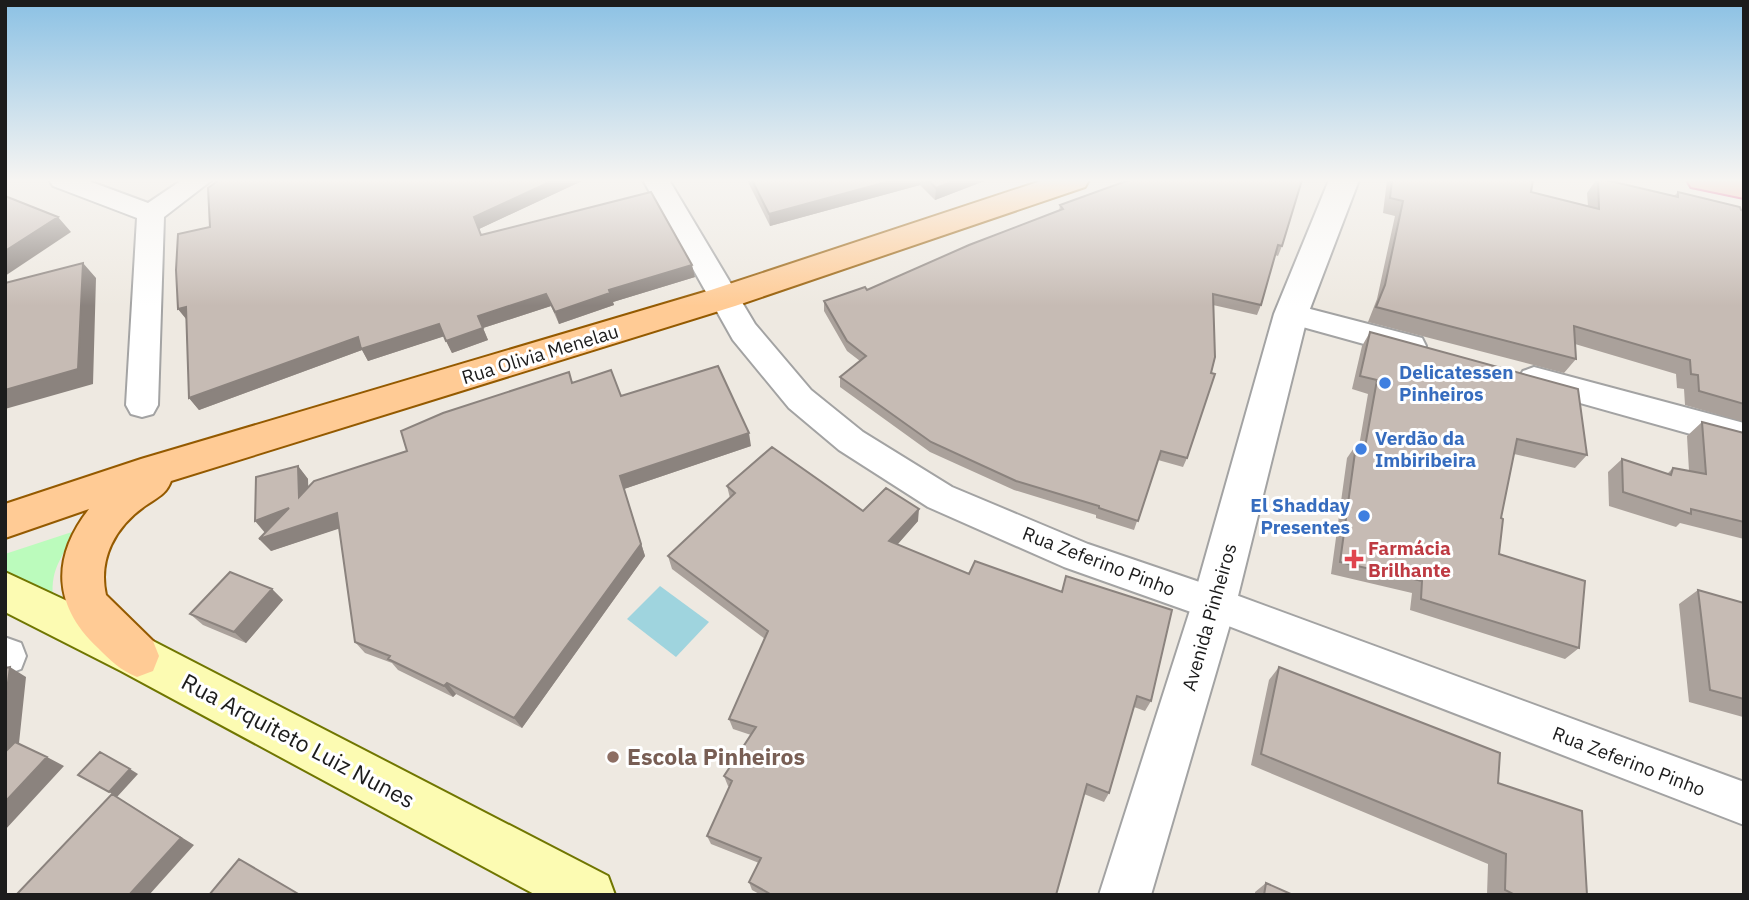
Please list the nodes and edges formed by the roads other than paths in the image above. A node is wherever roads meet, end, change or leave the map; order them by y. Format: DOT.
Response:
graph roads {
  1 [pos="151,222"];
  2 [pos="680,222"];
  3 [pos="948,222"];
  4 [pos="1327,222"];
  5 [pos="723,298"];
  6 [pos="1291,314"];
  7 [pos="1437,353"];
  8 [pos="1503,371"];
  9 [pos="142,405"];
  10 [pos="1744,436"];
  11 [pos="187,461"];
  12 [pos="5,521"];
  13 [pos="5,591"];
  14 [pos="1214,604"];
  15 [pos="137,656"];
  16 [pos="1744,804"];
  17 [pos="589,895"];
  18 [pos="1125,895"];
  1 -- 9 [label="street"];
  2 -- 5 [label="street, Rua Zeferino Pinho"];
  3 -- 5 [label="main road, Rua Olivia Menelau"];
  4 -- 6 [label="street, Avenida Pinheiros"];
  5 -- 11 [label="main road, Rua Olivia Menelau"];
  5 -- 14 [label="street, Rua Zeferino Pinho"];
  6 -- 7 [label="street"];
  6 -- 14 [label="street, Avenida Pinheiros"];
  8 -- 10 [label="street"];
  11 -- 12 [label="main road, Rua Olivia Menelau"];
  11 -- 15 [label="main road"];
  13 -- 15 [label="main road, Rua Arquiteto Luiz Nunes"];
  14 -- 16 [label="street, Rua Zeferino Pinho"];
  14 -- 18 [label="street, Avenida Pinheiros"];
  15 -- 17 [label="main road, Rua Arquiteto Luiz Nunes"];
}
